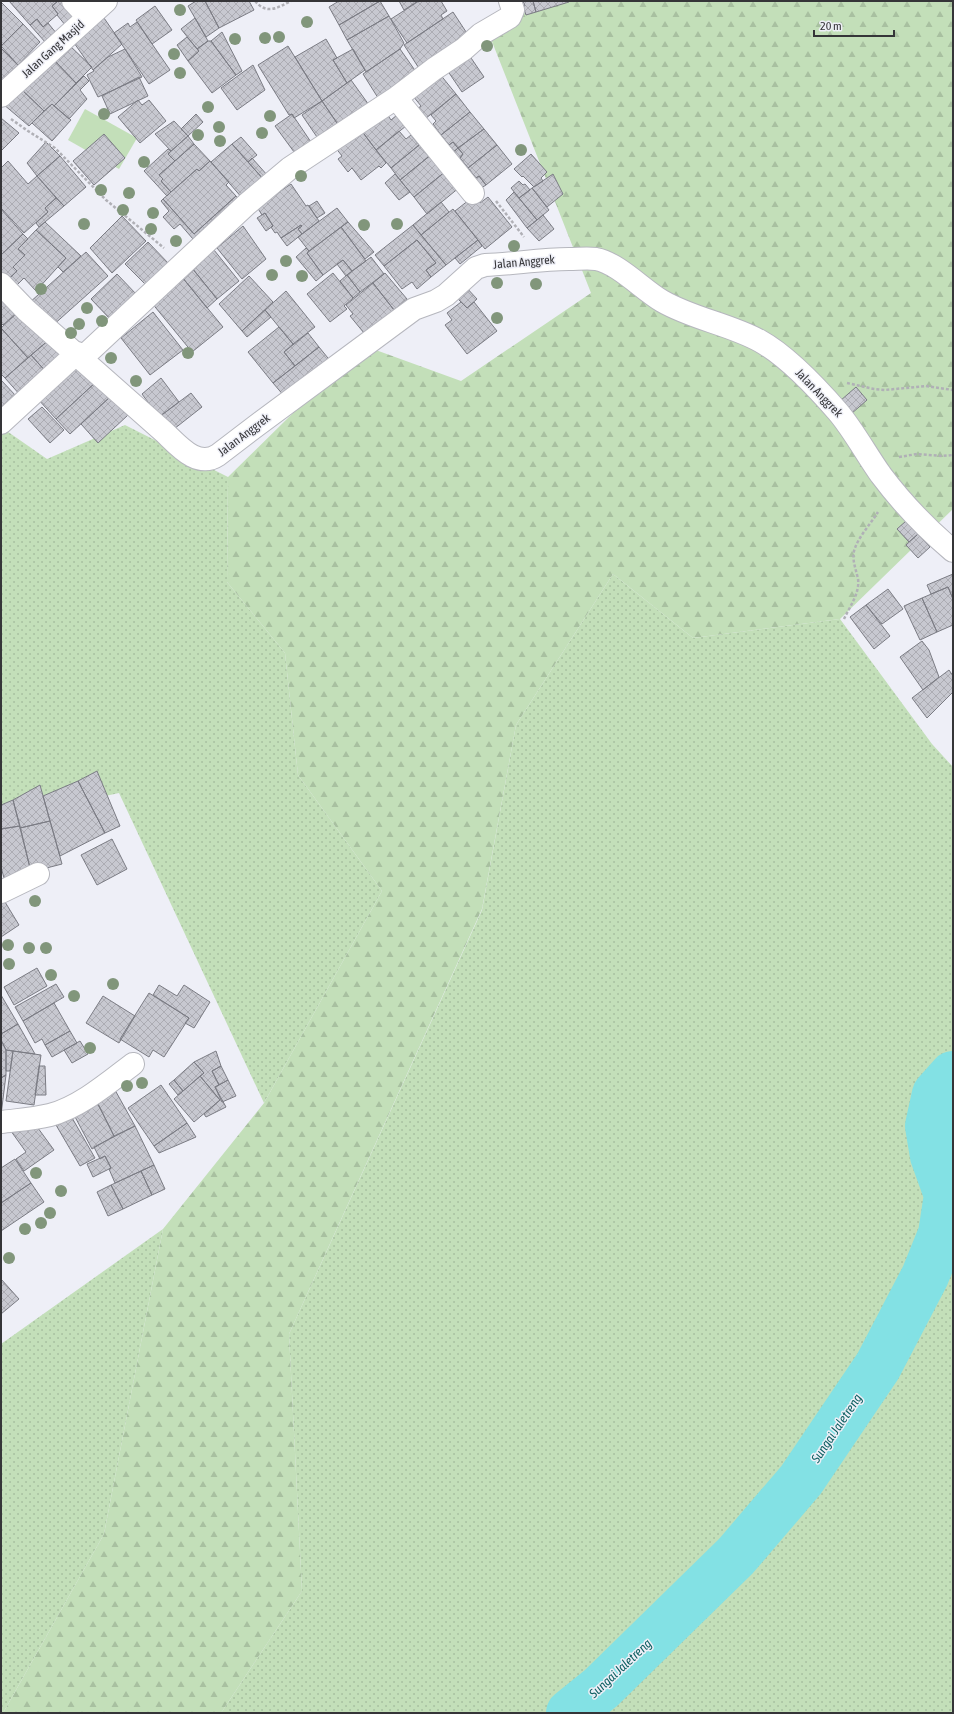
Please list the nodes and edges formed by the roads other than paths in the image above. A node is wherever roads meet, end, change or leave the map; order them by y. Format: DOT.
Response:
graph roads {
  1 [pos="73,1"];
  2 [pos="106,1"];
  3 [pos="510,1"];
  4 [pos="88,17"];
  5 [pos="396,98"];
  6 [pos="4,106"];
  7 [pos="473,193"];
  8 [pos="1,284"];
  9 [pos="79,355"];
  10 [pos="1,423"];
  11 [pos="953,551"];
  12 [pos="38,874"];
  13 [pos="1,892"];
  14 [pos="133,1064"];
  15 [pos="1,1122"];
  1 -- 4 [label="street"];
  2 -- 4 [label="street, Jalan Gang Masjid"];
  3 -- 5 [label="street"];
  4 -- 6 [label="street, Jalan Gang Masjid"];
  5 -- 7 [label="street"];
  5 -- 9 [label="street"];
  8 -- 9 [label="street, Jalan Anggrek"];
  9 -- 10 [label="street"];
  9 -- 11 [label="street, Jalan Anggrek"];
  12 -- 13 [label="street"];
  14 -- 15 [label="street"];
}
